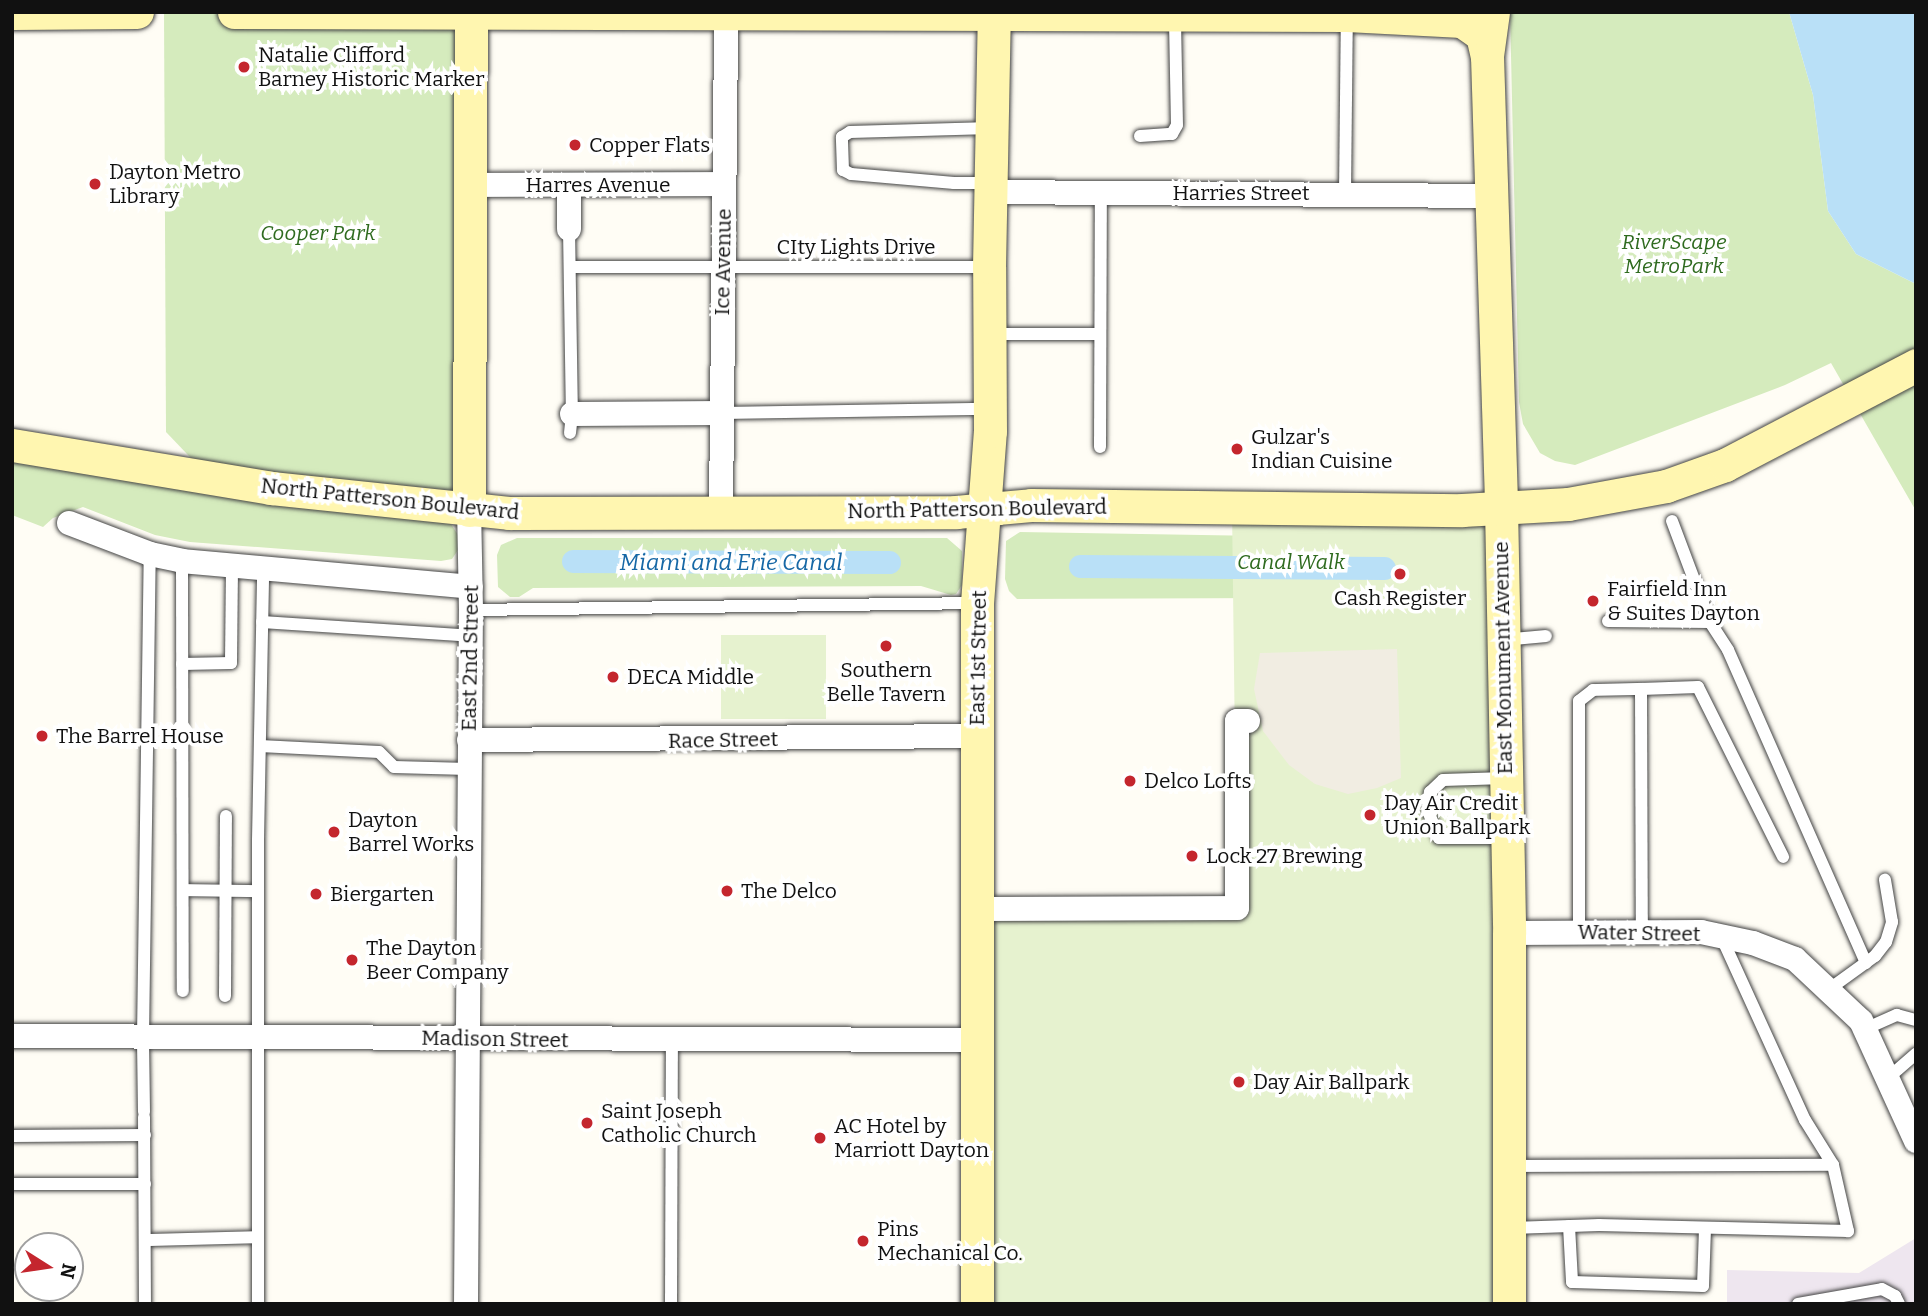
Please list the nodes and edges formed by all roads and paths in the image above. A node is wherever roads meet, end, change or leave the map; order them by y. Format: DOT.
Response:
graph roads {
  1 [pos="137,12"];
  2 [pos="234,12"];
  3 [pos="726,12"];
  4 [pos="1493,12"];
  5 [pos="12,13"];
  6 [pos="471,13"];
  7 [pos="994,13"];
  8 [pos="1175,13"];
  9 [pos="1265,13"];
  10 [pos="1347,15"];
  11 [pos="1487,56"];
  12 [pos="992,128"];
  13 [pos="1140,136"];
  14 [pos="724,184"];
  15 [pos="471,185"];
  16 [pos="569,185"];
  17 [pos="991,187"];
  18 [pos="1101,192"];
  19 [pos="1345,194"];
  20 [pos="1491,195"];
  21 [pos="569,229"];
  22 [pos="723,266"];
  23 [pos="570,267"];
  24 [pos="989,267"];
  25 [pos="989,334"];
  26 [pos="1099,334"];
  27 [pos="1916,365"];
  28 [pos="989,409"];
  29 [pos="722,413"];
  30 [pos="571,423"];
  31 [pos="12,444"];
  32 [pos="1100,447"];
  33 [pos="1501,506"];
  34 [pos="469,510"];
  35 [pos="984,511"];
  36 [pos="721,512"];
  37 [pos="1672,521"];
  38 [pos="69,523"];
  39 [pos="150,554"];
  40 [pos="182,561"];
  41 [pos="232,566"];
  42 [pos="263,568"];
  43 [pos="471,598"];
  44 [pos="977,603"];
  45 [pos="1608,621"];
  46 [pos="262,622"];
  47 [pos="1710,622"];
  48 [pos="471,636"];
  49 [pos="1546,636"];
  50 [pos="1503,640"];
  51 [pos="182,664"];
  52 [pos="1641,688"];
  53 [pos="1248,721"];
  54 [pos="977,736"];
  55 [pos="469,740"];
  56 [pos="260,746"];
  57 [pos="468,769"];
  58 [pos="1505,778"];
  59 [pos="226,816"];
  60 [pos="1506,838"];
  61 [pos="1783,857"];
  62 [pos="1885,880"];
  63 [pos="183,890"];
  64 [pos="226,891"];
  65 [pos="258,891"];
  66 [pos="994,909"];
  67 [pos="1579,932"];
  68 [pos="1642,932"];
  69 [pos="1509,933"];
  70 [pos="1721,936"];
  71 [pos="1866,964"];
  72 [pos="1828,990"];
  73 [pos="183,991"];
  74 [pos="225,996"];
  75 [pos="1916,1020"];
  76 [pos="1865,1029"];
  77 [pos="12,1036"];
  78 [pos="143,1037"];
  79 [pos="258,1037"];
  80 [pos="467,1039"];
  81 [pos="977,1040"];
  82 [pos="672,1041"];
  83 [pos="1916,1054"];
  84 [pos="1888,1078"];
  85 [pos="145,1135"];
  86 [pos="12,1136"];
  87 [pos="1916,1141"];
  88 [pos="1833,1165"];
  89 [pos="1509,1166"];
  90 [pos="12,1184"];
  91 [pos="145,1184"];
  92 [pos="1569,1226"];
  93 [pos="1509,1228"];
  94 [pos="1705,1228"];
  95 [pos="258,1237"];
  96 [pos="146,1240"];
  97 [pos="145,1304"];
  98 [pos="258,1304"];
  99 [pos="466,1304"];
  100 [pos="671,1304"];
  101 [pos="976,1304"];
  102 [pos="1509,1304"];
  103 [pos="1798,1304"];
  104 [pos="1899,1304"];
  1 -- 5 [label="main road"];
  2 -- 6 [label="main road"];
  3 -- 6 [label="main road"];
  3 -- 7 [label="main road"];
  3 -- 14 [label="street, Ice Avenue"];
  4 -- 11 [label="main road, East Monument Avenue"];
  6 -- 15 [label="main road, East 2nd Street"];
  7 -- 8 [label="main road"];
  7 -- 12 [label="main road, East 1st Street"];
  8 -- 9 [label="main road"];
  8 -- 13 [label="lane"];
  9 -- 10 [label="main road"];
  10 -- 11 [label="main road"];
  10 -- 19 [label="lane"];
  11 -- 20 [label="main road, East Monument Avenue"];
  12 -- 17 [label="main road, East 1st Street"];
  12 -- 17 [label="lane"];
  14 -- 16 [label="street, Harres Avenue"];
  14 -- 22 [label="street, Ice Avenue"];
  15 -- 16 [label="street, Harres Avenue"];
  15 -- 34 [label="main road, East 2nd Street"];
  16 -- 21 [label="street"];
  17 -- 18 [label="street, Harries Street"];
  17 -- 24 [label="main road, East 1st Street"];
  18 -- 19 [label="street, Harries Street"];
  18 -- 26 [label="lane"];
  19 -- 20 [label="street, Harries Street"];
  20 -- 33 [label="main road, East Monument Avenue"];
  21 -- 23 [label="lane"];
  22 -- 23 [label="lane, CIty Lights Drive"];
  22 -- 24 [label="lane, CIty Lights Drive"];
  22 -- 29 [label="street, Ice Avenue"];
  23 -- 30 [label="lane"];
  24 -- 25 [label="main road, East 1st Street"];
  25 -- 26 [label="lane"];
  25 -- 28 [label="main road, East 1st Street"];
  26 -- 32 [label="lane"];
  27 -- 33 [label="main road, North Patterson Boulevard"];
  28 -- 29 [label="lane"];
  28 -- 35 [label="main road, East 1st Street"];
  29 -- 30 [label="street"];
  29 -- 36 [label="street, Ice Avenue"];
  31 -- 34 [label="main road, North Patterson Boulevard"];
  33 -- 35 [label="main road, North Patterson Boulevard"];
  33 -- 50 [label="main road, East Monument Avenue"];
  34 -- 36 [label="main road, North Patterson Boulevard"];
  34 -- 43 [label="street, East 2nd Street"];
  35 -- 36 [label="main road, North Patterson Boulevard"];
  35 -- 44 [label="main road, East 1st Street"];
  37 -- 47 [label="lane"];
  38 -- 39 [label="street"];
  39 -- 40 [label="street"];
  39 -- 78 [label="lane"];
  40 -- 41 [label="street"];
  40 -- 51 [label="lane"];
  41 -- 42 [label="street"];
  41 -- 51 [label="lane"];
  42 -- 43 [label="street"];
  42 -- 46 [label="lane"];
  43 -- 44 [label="lane"];
  43 -- 48 [label="street, East 2nd Street"];
  44 -- 54 [label="main road, East 1st Street"];
  45 -- 47 [label="lane"];
  46 -- 48 [label="lane"];
  46 -- 56 [label="lane"];
  47 -- 71 [label="lane"];
  48 -- 55 [label="street, East 2nd Street"];
  49 -- 50 [label="lane"];
  50 -- 58 [label="main road, East Monument Avenue"];
  51 -- 63 [label="lane"];
  52 -- 61 [label="lane"];
  52 -- 67 [label="lane"];
  52 -- 68 [label="lane"];
  53 -- 66 [label="street"];
  54 -- 55 [label="street, Race Street"];
  54 -- 81 [label="main road, East 1st Street"];
  55 -- 57 [label="street, East 2nd Street"];
  56 -- 57 [label="lane"];
  56 -- 65 [label="lane"];
  57 -- 80 [label="street, East 2nd Street"];
  58 -- 60 [label="main road, East Monument Avenue"];
  58 -- 60 [label="lane"];
  59 -- 64 [label="lane"];
  60 -- 69 [label="main road, East Monument Avenue"];
  62 -- 71 [label="lane"];
  63 -- 64 [label="lane"];
  63 -- 73 [label="lane"];
  64 -- 65 [label="lane"];
  64 -- 74 [label="lane"];
  65 -- 79 [label="lane"];
  67 -- 68 [label="street, Water Street"];
  67 -- 69 [label="street, Water Street"];
  68 -- 70 [label="street, Water Street"];
  69 -- 89 [label="main road, East Monument Avenue"];
  70 -- 72 [label="street, Water Street"];
  70 -- 88 [label="lane"];
  71 -- 72 [label="lane"];
  72 -- 76 [label="street, Water Street"];
  75 -- 76 [label="lane"];
  76 -- 84 [label="street, Water Street"];
  77 -- 78 [label="street, Madison Street"];
  78 -- 79 [label="street, Madison Street"];
  78 -- 85 [label="lane"];
  79 -- 80 [label="street, Madison Street"];
  79 -- 95 [label="lane"];
  80 -- 82 [label="street, Madison Street"];
  80 -- 99 [label="street, East 2nd Street"];
  81 -- 82 [label="street, Madison Street"];
  81 -- 101 [label="main road, East 1st Street"];
  82 -- 100 [label="lane"];
  83 -- 84 [label="lane"];
  84 -- 87 [label="street, Water Street"];
  85 -- 86 [label="lane"];
  85 -- 91 [label="lane"];
  88 -- 89 [label="lane"];
  88 -- 94 [label="lane"];
  89 -- 93 [label="main road, East Monument Avenue"];
  90 -- 91 [label="lane"];
  91 -- 96 [label="lane"];
  92 -- 93 [label="lane"];
  92 -- 94 [label="lane"];
  92 -- 94 [label="lane"];
  93 -- 102 [label="main road, East Monument Avenue"];
  95 -- 96 [label="lane"];
  95 -- 98 [label="lane"];
  96 -- 97 [label="lane"];
  103 -- 104 [label="lane"];
}
